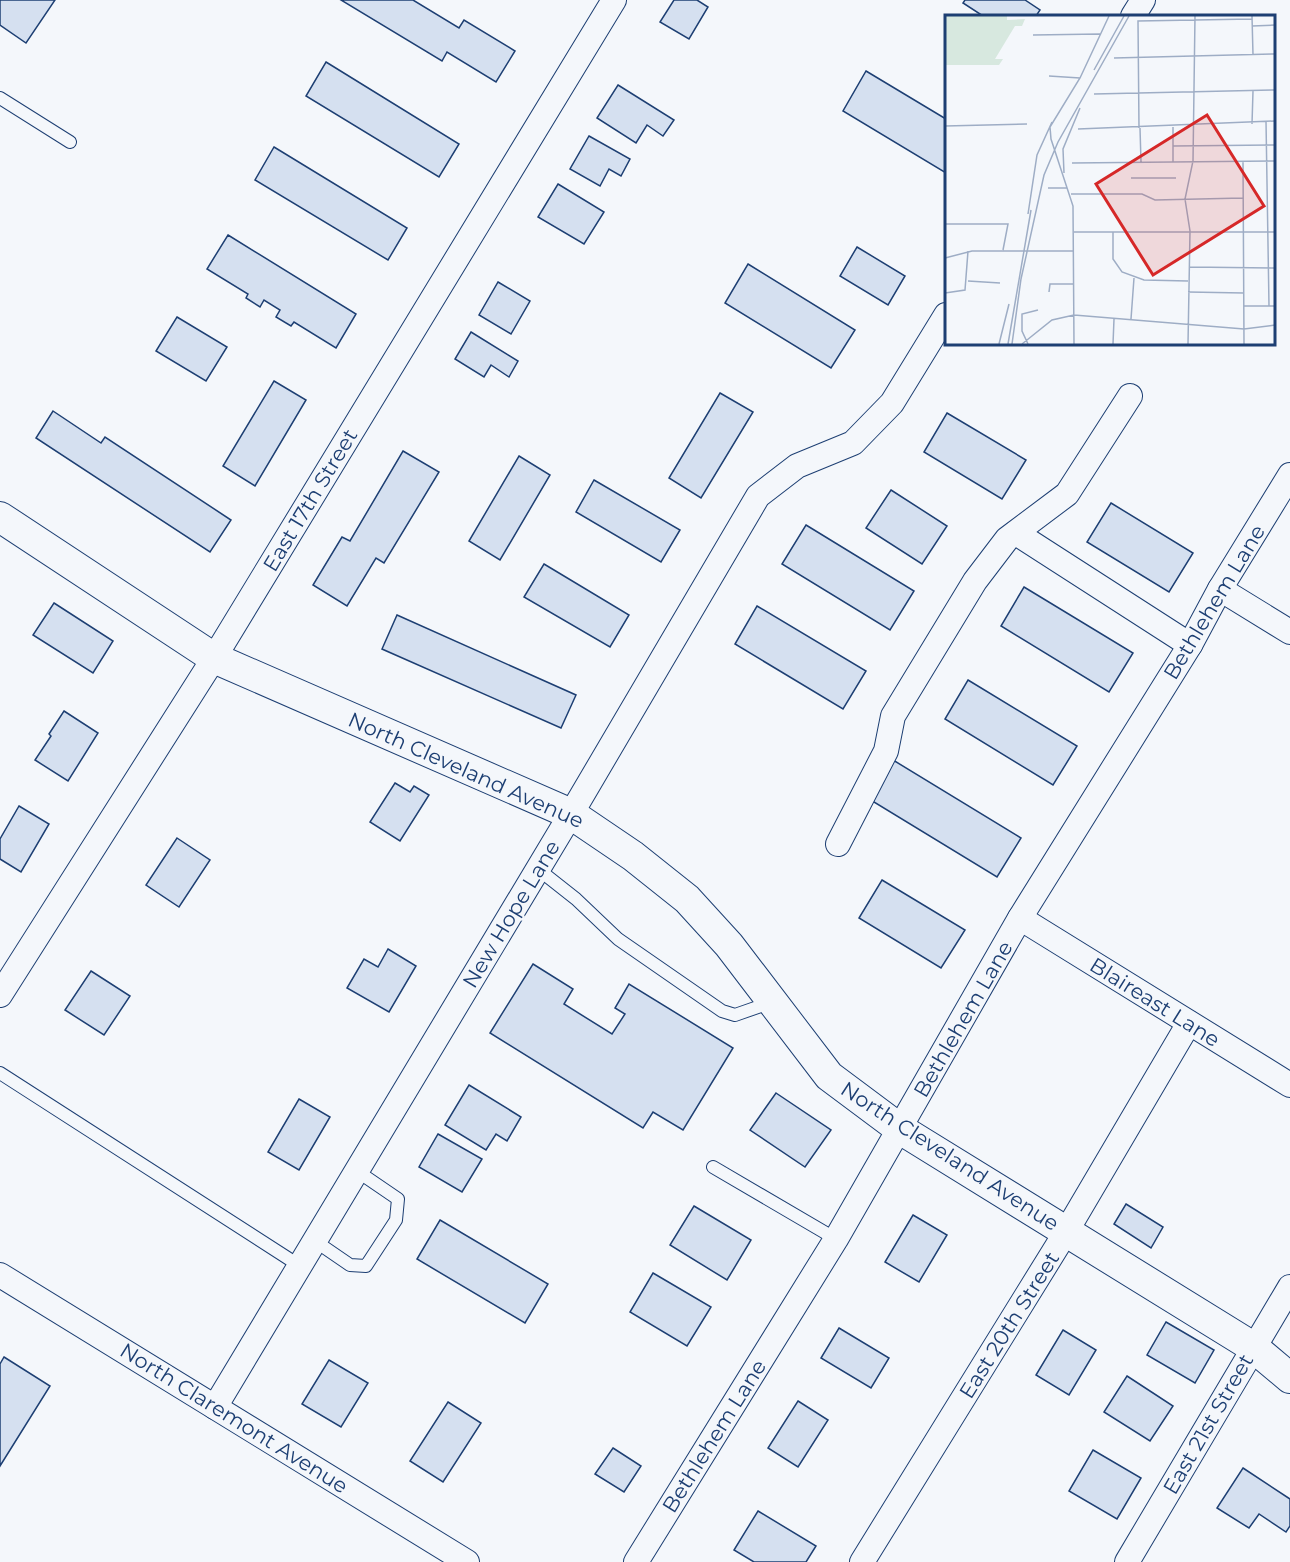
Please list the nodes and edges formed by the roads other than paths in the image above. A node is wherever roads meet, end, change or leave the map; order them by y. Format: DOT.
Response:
graph roads {
  1 [pos="614,0"];
  2 [pos="1143,0"];
  3 [pos="1134,15"];
  4 [pos="0,98"];
  5 [pos="70,142"];
  6 [pos="945,317"];
  7 [pos="1130,396"];
  8 [pos="1290,475"];
  9 [pos="0,517"];
  10 [pos="1016,533"];
  11 [pos="1220,589"];
  12 [pos="1290,632"];
  13 [pos="1190,645"];
  14 [pos="214,658"];
  15 [pos="571,814"];
  16 [pos="838,844"];
  17 [pos="538,869"];
  18 [pos="1020,918"];
  19 [pos="0,995"];
  20 [pos="772,1002"];
  21 [pos="1189,1023"];
  22 [pos="0,1073"];
  23 [pos="1290,1085"];
  24 [pos="900,1129"];
  25 [pos="713,1167"];
  26 [pos="357,1171"];
  27 [pos="1066,1232"];
  28 [pos="836,1239"];
  29 [pos="315,1241"];
  30 [pos="300,1266"];
  31 [pos="0,1275"];
  32 [pos="1290,1287"];
  33 [pos="1253,1347"];
  34 [pos="1290,1378"];
  35 [pos="215,1407"];
  36 [pos="467,1562"];
  37 [pos="636,1562"];
  38 [pos="862,1562"];
  39 [pos="1126,1562"];
  1 -- 14 [label="street, East 17th Street"];
  2 -- 3 [label="street"];
  4 -- 5 [label="lane"];
  6 -- 15 [label="street, New Hope Lane"];
  7 -- 10 [label="street"];
  8 -- 11 [label="street, Bethlehem Lane"];
  9 -- 14 [label="street, North Cleveland Avenue"];
  10 -- 13 [label="street"];
  10 -- 16 [label="street"];
  11 -- 12 [label="street"];
  11 -- 13 [label="street, Bethlehem Lane"];
  13 -- 18 [label="street, Bethlehem Lane"];
  14 -- 15 [label="street, North Cleveland Avenue"];
  14 -- 19 [label="street, East 17th Street"];
  15 -- 17 [label="street, New Hope Lane"];
  15 -- 20 [label="street, North Cleveland Avenue"];
  17 -- 20 [label="lane"];
  17 -- 26 [label="street, New Hope Lane"];
  18 -- 21 [label="street, Blaireast Lane"];
  18 -- 24 [label="street, Bethlehem Lane"];
  20 -- 24 [label="street, North Cleveland Avenue"];
  21 -- 23 [label="street, Blaireast Lane"];
  21 -- 27 [label="street, East 20th Street"];
  22 -- 30 [label="lane"];
  24 -- 27 [label="street, North Cleveland Avenue"];
  24 -- 28 [label="street, Bethlehem Lane"];
  25 -- 28 [label="lane"];
  26 -- 29 [label="street, New Hope Lane"];
  26 -- 29 [label="lane"];
  27 -- 33 [label="street, North Cleveland Avenue"];
  27 -- 38 [label="street, East 20th Street"];
  28 -- 37 [label="street, Bethlehem Lane"];
  29 -- 30 [label="street, New Hope Lane"];
  30 -- 35 [label="street, New Hope Lane"];
  31 -- 35 [label="street, North Claremont Avenue"];
  32 -- 33 [label="street, East 21st Street"];
  33 -- 34 [label="street, North Cleveland Avenue"];
  33 -- 39 [label="street, East 21st Street"];
  35 -- 36 [label="street, North Claremont Avenue"];
}
